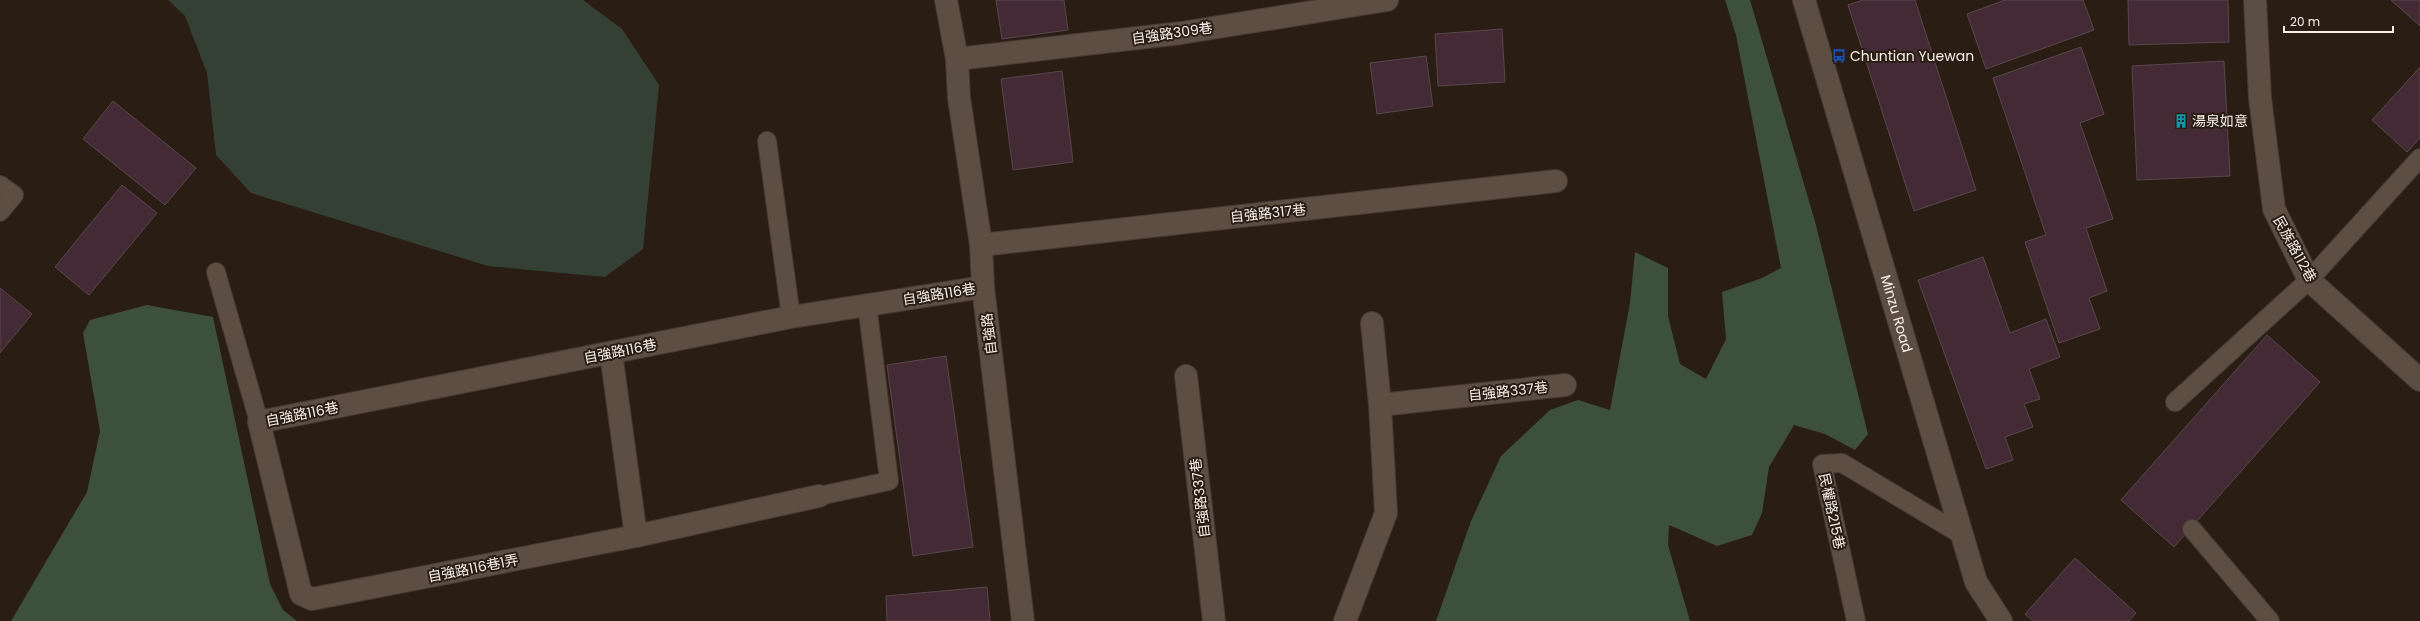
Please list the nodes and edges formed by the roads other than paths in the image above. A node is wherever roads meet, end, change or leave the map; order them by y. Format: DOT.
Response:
graph roads {
  1 [pos="946,0"];
  2 [pos="1387,0"];
  3 [pos="1804,0"];
  4 [pos="2255,0"];
  5 [pos="957,59"];
  6 [pos="768,141"];
  7 [pos="2420,158"];
  8 [pos="1556,182"];
  9 [pos="0,185"];
  10 [pos="0,212"];
  11 [pos="981,245"];
  12 [pos="216,272"];
  13 [pos="2309,280"];
  14 [pos="983,287"];
  15 [pos="867,304"];
  16 [pos="790,317"];
  17 [pos="1372,323"];
  18 [pos="611,353"];
  19 [pos="1186,376"];
  20 [pos="2420,380"];
  21 [pos="1565,385"];
  22 [pos="2175,402"];
  23 [pos="1380,405"];
  24 [pos="259,422"];
  25 [pos="819,496"];
  26 [pos="2192,529"];
  27 [pos="1962,535"];
  28 [pos="636,536"];
  29 [pos="1023,621"];
  30 [pos="1214,621"];
  31 [pos="1345,621"];
  32 [pos="1856,621"];
  33 [pos="2002,621"];
  34 [pos="2270,621"];
  1 -- 5 [label="street, 自強路"];
  2 -- 5 [label="street, 自強路309巷"];
  3 -- 27 [label="street, Minzu Road"];
  4 -- 13 [label="street, 民族路112巷"];
  5 -- 11 [label="street, 自強路"];
  6 -- 16 [label="lane"];
  7 -- 13 [label="lane"];
  8 -- 11 [label="street, 自強路317巷"];
  9 -- 10 [label="lane"];
  11 -- 14 [label="street, 自強路"];
  12 -- 24 [label="lane"];
  13 -- 20 [label="street, 民族路112巷"];
  13 -- 22 [label="lane"];
  14 -- 15 [label="street, 自強路116巷"];
  14 -- 29 [label="street, 自強路"];
  15 -- 16 [label="street, 自強路116巷"];
  15 -- 25 [label="lane"];
  16 -- 18 [label="street, 自強路116巷"];
  17 -- 23 [label="street"];
  18 -- 24 [label="street, 自強路116巷"];
  18 -- 28 [label="street"];
  19 -- 30 [label="street, 自強路337巷"];
  21 -- 23 [label="street, 自強路337巷"];
  23 -- 31 [label="street"];
  24 -- 28 [label="street, 自強路116巷1弄"];
  25 -- 28 [label="street, 自強路116巷1弄"];
  26 -- 34 [label="lane"];
  27 -- 32 [label="lane, 民權路215巷"];
  27 -- 33 [label="street, Minzu Road"];
}
